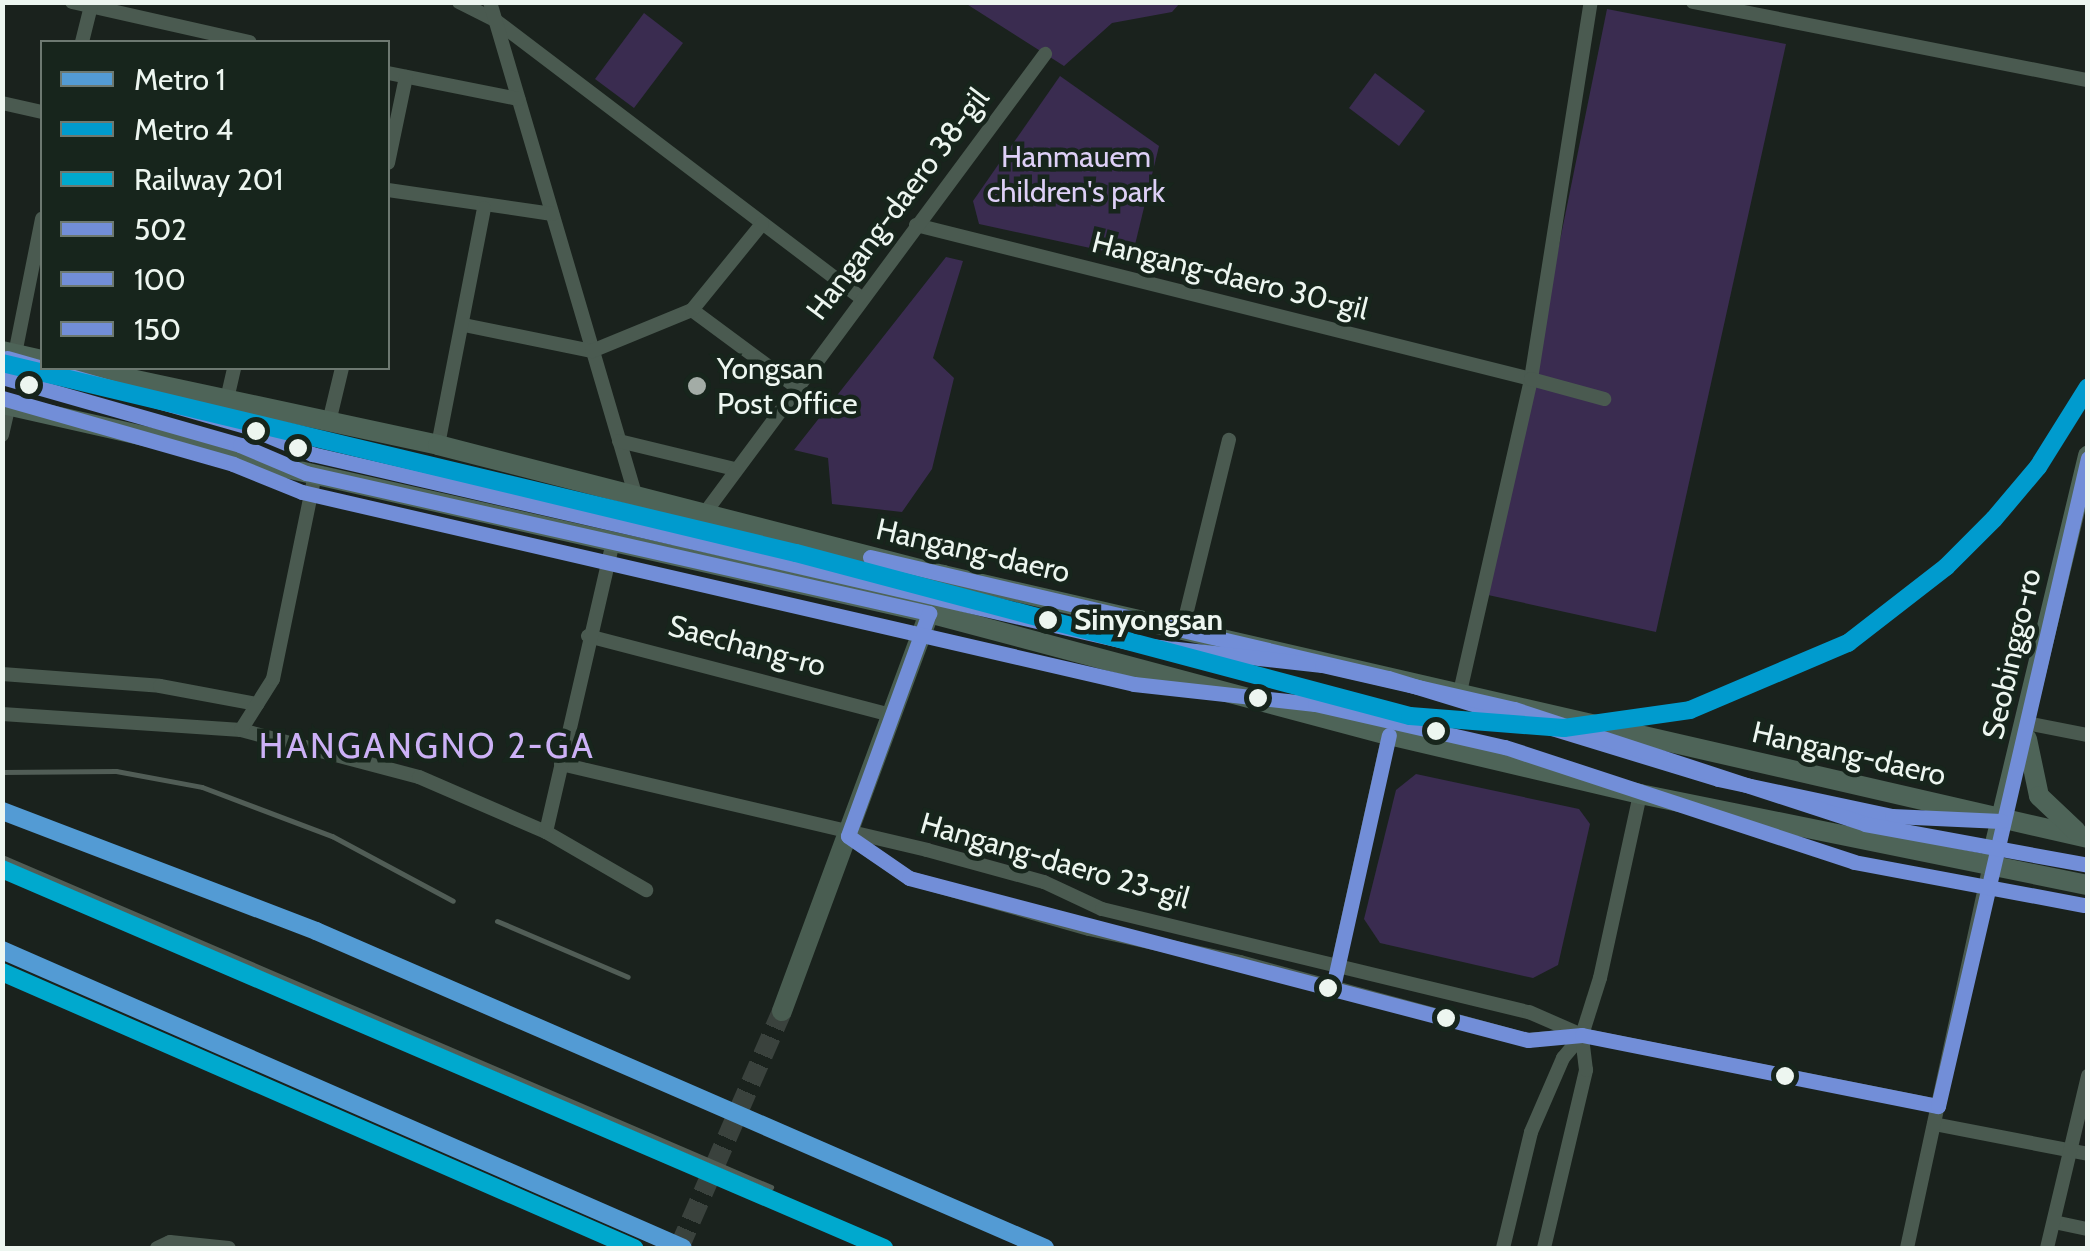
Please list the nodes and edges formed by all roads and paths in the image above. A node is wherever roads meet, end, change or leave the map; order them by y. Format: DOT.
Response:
graph roads {
  1 [pos="72,2"];
  2 [pos="459,2"];
  3 [pos="490,2"];
  4 [pos="1591,2"];
  5 [pos="1693,2"];
  6 [pos="91,5"];
  7 [pos="495,20"];
  8 [pos="199,37"];
  9 [pos="82,40"];
  10 [pos="230,40"];
  11 [pos="1046,54"];
  12 [pos="390,74"];
  13 [pos="406,78"];
  14 [pos="2088,80"];
  15 [pos="518,99"];
  16 [pos="2,103"];
  17 [pos="40,112"];
  18 [pos="390,154"];
  19 [pos="390,190"];
  20 [pos="484,208"];
  21 [pos="552,214"];
  22 [pos="762,224"];
  23 [pos="916,225"];
  24 [pos="40,226"];
  25 [pos="862,298"];
  26 [pos="692,310"];
  27 [pos="464,325"];
  28 [pos="592,350"];
  29 [pos="9,353"];
  30 [pos="40,360"];
  31 [pos="234,370"];
  32 [pos="342,370"];
  33 [pos="116,371"];
  34 [pos="1531,379"];
  35 [pos="796,387"];
  36 [pos="227,399"];
  37 [pos="1604,399"];
  38 [pos="6,404"];
  39 [pos="330,422"];
  40 [pos="2,435"];
  41 [pos="1228,440"];
  42 [pos="619,442"];
  43 [pos="438,445"];
  44 [pos="2088,456"];
  45 [pos="735,469"];
  46 [pos="316,474"];
  47 [pos="2085,480"];
  48 [pos="636,497"];
  49 [pos="701,515"];
  50 [pos="613,542"];
  51 [pos="672,556"];
  52 [pos="944,575"];
  53 [pos="928,613"];
  54 [pos="1182,631"];
  55 [pos="588,636"];
  56 [pos="2,674"];
  57 [pos="1460,692"];
  58 [pos="258,704"];
  59 [pos="2,714"];
  60 [pos="892,715"];
  61 [pos="2026,727"];
  62 [pos="242,730"];
  63 [pos="2088,735"];
  64 [pos="1389,736"];
  65 [pos="561,764"];
  66 [pos="1640,794"];
  67 [pos="2001,821"];
  68 [pos="546,832"];
  69 [pos="848,836"];
  70 [pos="2088,837"];
  71 [pos="1990,864"];
  72 [pos="2088,885"];
  73 [pos="646,890"];
  74 [pos="1338,965"];
  75 [pos="1333,987"];
  76 [pos="782,1011"];
  77 [pos="1582,1035"];
  78 [pos="2087,1078"];
  79 [pos="1938,1106"];
  80 [pos="1934,1124"];
  81 [pos="2080,1152"];
  82 [pos="2054,1222"];
  83 [pos="2088,1229"];
  84 [pos="158,1248"];
  85 [pos="229,1248"];
  86 [pos="1503,1248"];
  87 [pos="1544,1248"];
  88 [pos="1907,1248"];
  89 [pos="2047,1248"];
  1 -- 6 [label="street"];
  2 -- 7 [label="street"];
  3 -- 7 [label="street"];
  4 -- 34 [label="street"];
  5 -- 14 [label="street"];
  6 -- 8 [label="street"];
  6 -- 9 [label="street"];
  7 -- 15 [label="street"];
  7 -- 22 [label="street"];
  8 -- 10 [label="street"];
  11 -- 23 [label="street, Hangang-daero 38-gil"];
  12 -- 13 [label="street"];
  13 -- 15 [label="street"];
  13 -- 18 [label="street"];
  15 -- 21 [label="street"];
  16 -- 17 [label="street"];
  19 -- 20 [label="street"];
  20 -- 21 [label="street"];
  20 -- 27 [label="street"];
  21 -- 28 [label="street"];
  22 -- 25 [label="street"];
  22 -- 26 [label="street"];
  23 -- 25 [label="street, Hangang-daero 38-gil"];
  23 -- 34 [label="street, Hangang-daero 30-gil"];
  24 -- 29 [label="street"];
  25 -- 35 [label="street, Hangang-daero 38-gil"];
  26 -- 28 [label="street"];
  26 -- 35 [label="street"];
  27 -- 28 [label="street"];
  27 -- 43 [label="street"];
  28 -- 42 [label="street"];
  29 -- 30 [label="main road"];
  31 -- 36 [label="street"];
  32 -- 39 [label="street"];
  33 -- 36 [label="main road, Hangang-daero"];
  34 -- 37 [label="street, Hangang-daero 30-gil"];
  34 -- 57 [label="street"];
  35 -- 45 [label="street, Hangang-daero 38-gil"];
  36 -- 39 [label="main road, Hangang-daero"];
  38 -- 40 [label="street"];
  38 -- 46 [label="main road"];
  39 -- 43 [label="main road, Hangang-daero"];
  41 -- 54 [label="street"];
  42 -- 45 [label="street"];
  42 -- 48 [label="street"];
  43 -- 48 [label="main road, Hangang-daero"];
  44 -- 47 [label="main road, Seobinggo-ro"];
  45 -- 49 [label="street, Hangang-daero 38-gil"];
  46 -- 50 [label="main road"];
  46 -- 58 [label="street"];
  47 -- 61 [label="main road, Seobinggo-ro"];
  48 -- 49 [label="main road, Hangang-daero"];
  49 -- 51 [label="street, Hangang-daero 38-gil"];
  49 -- 52 [label="main road, Hangang-daero"];
  50 -- 51 [label="main road"];
  50 -- 55 [label="street"];
  51 -- 53 [label="main road"];
  52 -- 53 [label="main road"];
  52 -- 54 [label="main road, Hangang-daero"];
  53 -- 60 [label="main road"];
  53 -- 64 [label="main road"];
  54 -- 57 [label="main road, Hangang-daero"];
  55 -- 60 [label="street, Saechang-ro"];
  55 -- 65 [label="street"];
  56 -- 58 [label="street"];
  57 -- 67 [label="main road, Hangang-daero"];
  58 -- 62 [label="street"];
  59 -- 62 [label="street"];
  60 -- 69 [label="main road"];
  61 -- 63 [label="street"];
  61 -- 67 [label="main road, Seobinggo-ro"];
  61 -- 70 [label="main road"];
  62 -- 68 [label="street"];
  64 -- 66 [label="main road"];
  64 -- 74 [label="street"];
  65 -- 68 [label="street"];
  65 -- 69 [label="street"];
  66 -- 71 [label="main road"];
  66 -- 77 [label="street"];
  67 -- 70 [label="main road, Hangang-daero"];
  67 -- 71 [label="main road, Seobinggo-ro"];
  68 -- 73 [label="street"];
  69 -- 74 [label="street, Hangang-daero 23-gil"];
  69 -- 75 [label="street, Hangang-daero 23-gil"];
  69 -- 76 [label="main road"];
  71 -- 72 [label="main road"];
  71 -- 79 [label="street"];
  74 -- 75 [label="street"];
  74 -- 77 [label="street, Hangang-daero 23-gil"];
  75 -- 77 [label="street, Hangang-daero 23-gil"];
  77 -- 79 [label="street, Hangang-daero 23-gil"];
  77 -- 86 [label="street"];
  77 -- 87 [label="street"];
  78 -- 81 [label="street"];
  79 -- 80 [label="street"];
  80 -- 81 [label="street"];
  80 -- 88 [label="street"];
  81 -- 82 [label="street"];
  82 -- 83 [label="street"];
  82 -- 89 [label="street"];
  84 -- 85 [label="street"];
}
